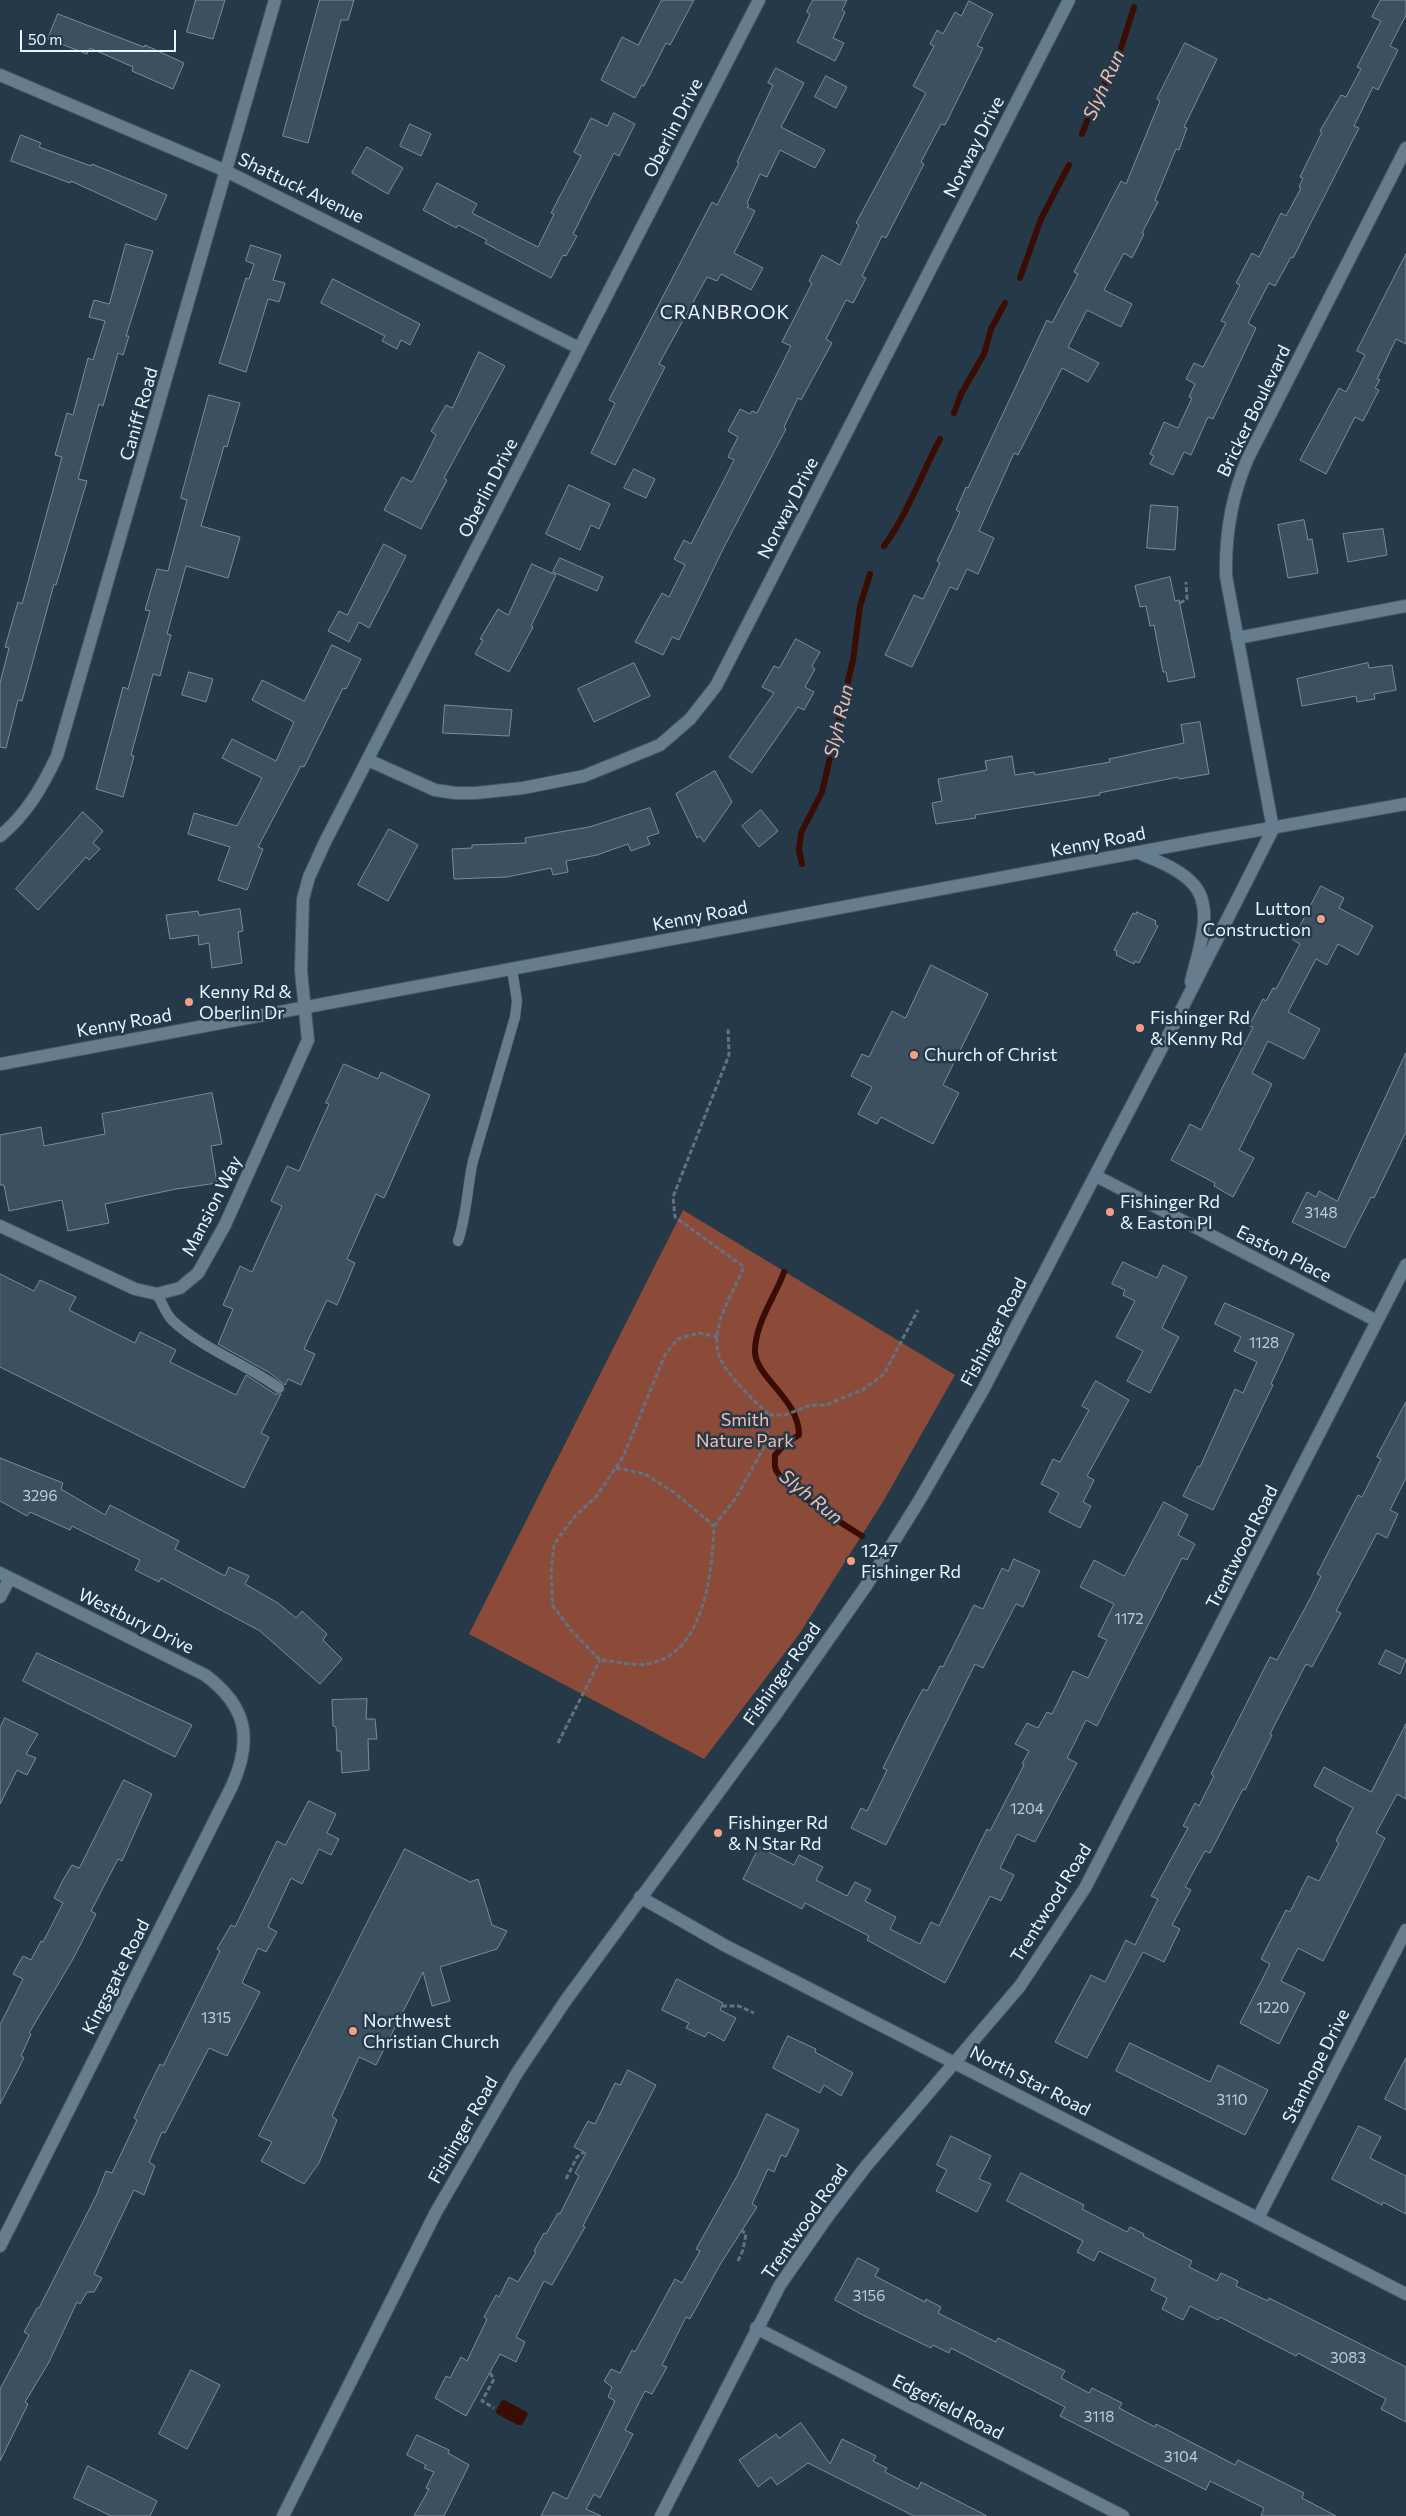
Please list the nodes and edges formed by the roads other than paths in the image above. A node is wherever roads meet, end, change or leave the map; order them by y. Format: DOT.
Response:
graph roads {
  1 [pos="275,0"];
  2 [pos="759,0"];
  3 [pos="1069,0"];
  4 [pos="0,75"];
  5 [pos="1406,148"];
  6 [pos="226,171"];
  7 [pos="579,348"];
  8 [pos="1406,606"];
  9 [pos="1238,638"];
  10 [pos="368,760"];
  11 [pos="1406,804"];
  12 [pos="1273,829"];
  13 [pos="0,836"];
  14 [pos="1139,853"];
  15 [pos="512,969"];
  16 [pos="1187,999"];
  17 [pos="305,1007"];
  18 [pos="0,1064"];
  19 [pos="1096,1176"];
  20 [pos="0,1226"];
  21 [pos="458,1240"];
  22 [pos="1406,1265"];
  23 [pos="157,1294"];
  24 [pos="1377,1321"];
  25 [pos="279,1388"];
  26 [pos="5,1575"];
  27 [pos="0,1597"];
  28 [pos="241,1719"];
  29 [pos="640,1897"];
  30 [pos="1406,1930"];
  31 [pos="955,2062"];
  32 [pos="1258,2218"];
  33 [pos="0,2246"];
  34 [pos="1406,2294"];
  35 [pos="756,2328"];
  36 [pos="283,2516"];
  37 [pos="661,2516"];
  38 [pos="1124,2516"];
  1 -- 6 [label="street, Caniff Road"];
  2 -- 7 [label="street, Oberlin Drive"];
  3 -- 10 [label="street, Norway Drive"];
  4 -- 6 [label="street, Shattuck Avenue"];
  5 -- 9 [label="street, Bricker Boulevard"];
  6 -- 7 [label="street, Shattuck Avenue"];
  6 -- 13 [label="street, Caniff Road"];
  7 -- 10 [label="street, Oberlin Drive"];
  8 -- 9 [label="street"];
  9 -- 12 [label="street, Bricker Boulevard"];
  10 -- 17 [label="street, Oberlin Drive"];
  11 -- 12 [label="street, Kenny Road"];
  12 -- 14 [label="street, Kenny Road"];
  12 -- 16 [label="street, Fishinger Road"];
  14 -- 15 [label="street, Kenny Road"];
  14 -- 16 [label="street"];
  15 -- 17 [label="street, Kenny Road"];
  15 -- 21 [label="lane"];
  16 -- 19 [label="street, Fishinger Road"];
  17 -- 18 [label="street, Kenny Road"];
  17 -- 23 [label="street, Mansion Way"];
  19 -- 24 [label="street, Easton Place"];
  19 -- 29 [label="street, Fishinger Road"];
  20 -- 23 [label="street, Mansion Way"];
  22 -- 24 [label="street, Trentwood Road"];
  23 -- 25 [label="lane"];
  24 -- 31 [label="street, Trentwood Road"];
  26 -- 27 [label="street"];
  26 -- 28 [label="street, Westbury Drive"];
  28 -- 33 [label="street, Kingsgate Road"];
  29 -- 31 [label="street, North Star Road"];
  29 -- 36 [label="street, Fishinger Road"];
  30 -- 32 [label="street, Stanhope Drive"];
  31 -- 32 [label="street, North Star Road"];
  31 -- 35 [label="street, Trentwood Road"];
  32 -- 34 [label="street, North Star Road"];
  35 -- 37 [label="street, Trentwood Road"];
  35 -- 38 [label="street, Edgefield Road"];
}
